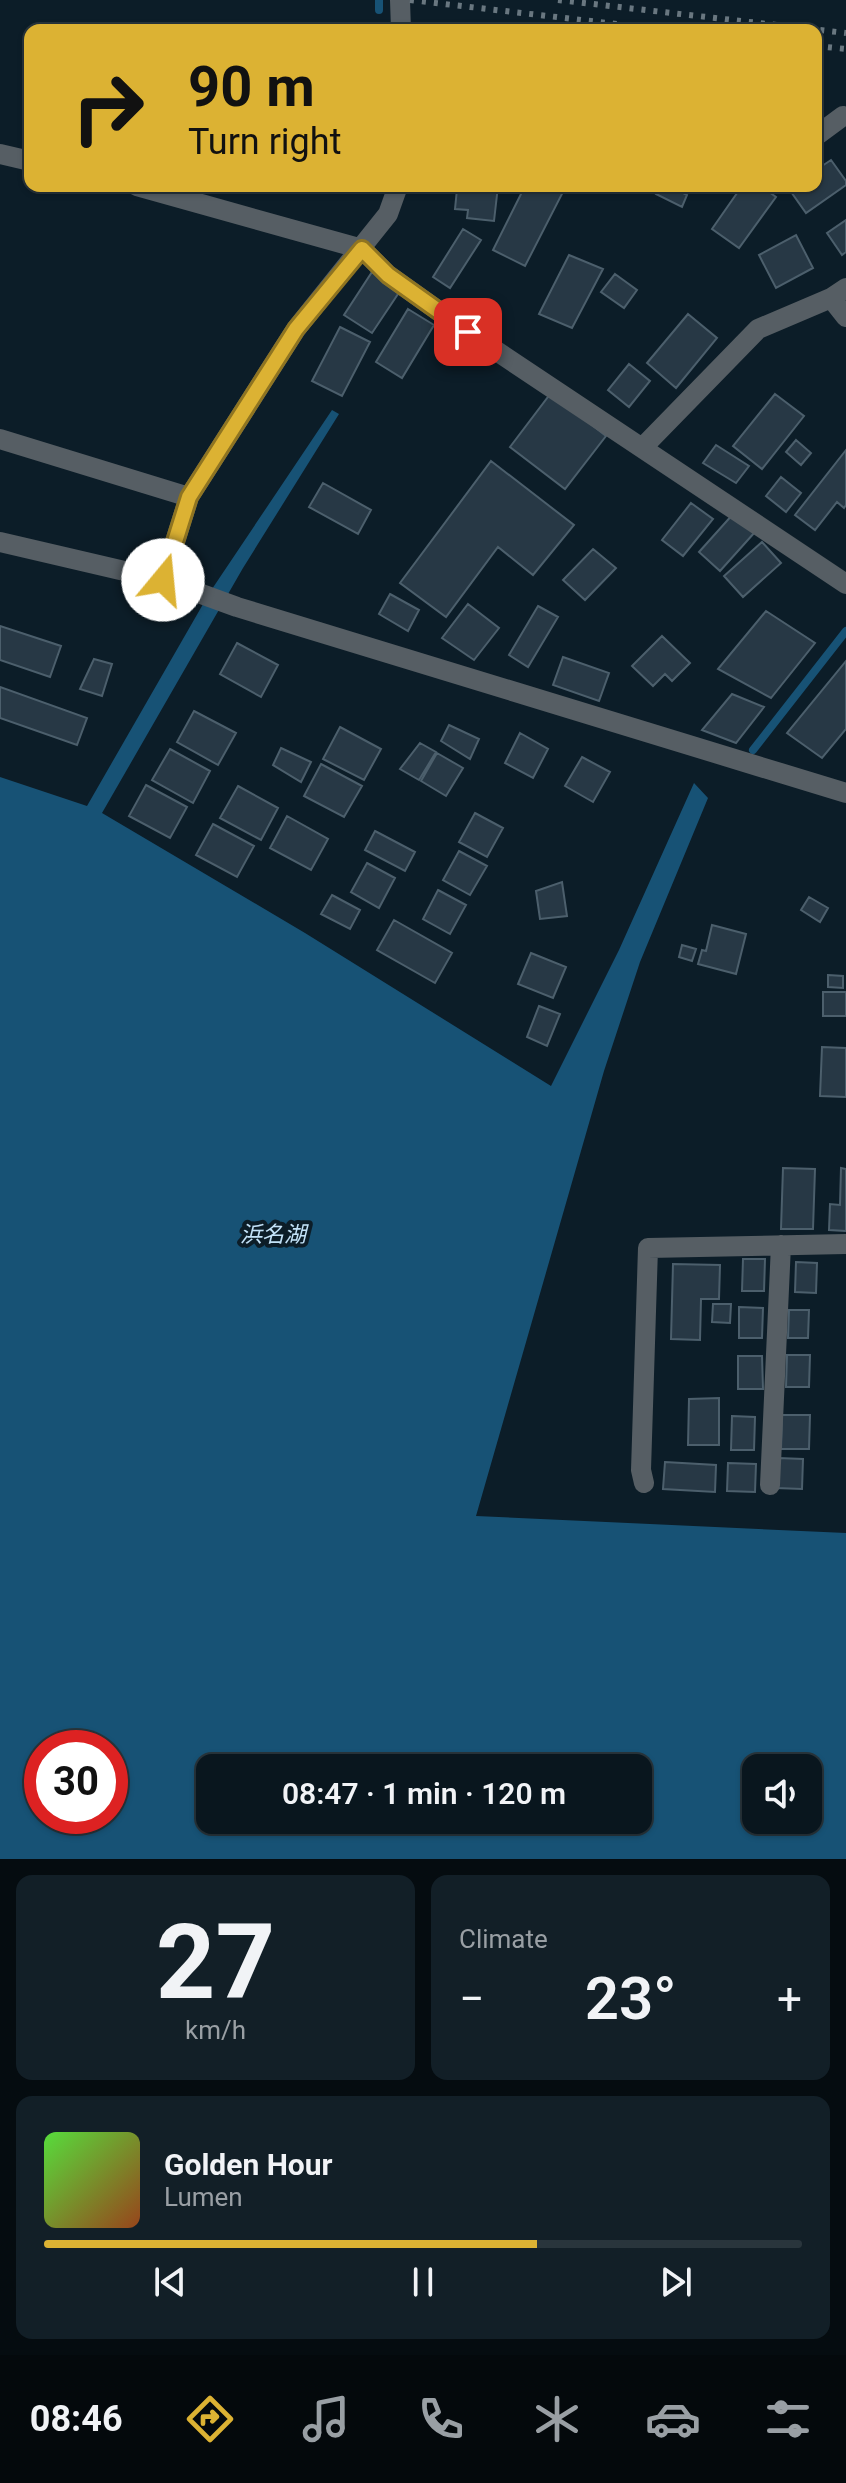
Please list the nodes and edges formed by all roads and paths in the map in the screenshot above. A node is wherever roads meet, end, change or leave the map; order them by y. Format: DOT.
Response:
graph roads {
  1 [pos="400,0"];
  2 [pos="401,24"];
  3 [pos="843,116"];
  4 [pos="822,132"];
  5 [pos="0,154"];
  6 [pos="24,160"];
  7 [pos="158,192"];
  8 [pos="396,192"];
  9 [pos="362,249"];
  10 [pos="839,293"];
  11 [pos="846,317"];
  12 [pos="0,439"];
  13 [pos="643,447"];
  14 [pos="189,497"];
  15 [pos="0,542"];
  16 [pos="163,580"];
  17 [pos="846,584"];
  18 [pos="846,793"];
  19 [pos="846,1244"];
  20 [pos="781,1245"];
  21 [pos="644,1483"];
  22 [pos="770,1485"];
  1 -- 2 [label="street"];
  3 -- 4 [label="street"];
  5 -- 6 [label="street"];
  7 -- 9 [label="street"];
  8 -- 9 [label="street"];
  9 -- 13 [label="street"];
  9 -- 14 [label="street"];
  10 -- 11 [label="street"];
  10 -- 13 [label="street"];
  12 -- 14 [label="street"];
  13 -- 17 [label="street"];
  14 -- 16 [label="street"];
  15 -- 16 [label="street"];
  16 -- 18 [label="street"];
  19 -- 20 [label="street"];
  20 -- 21 [label="street"];
  20 -- 22 [label="street"];
}
